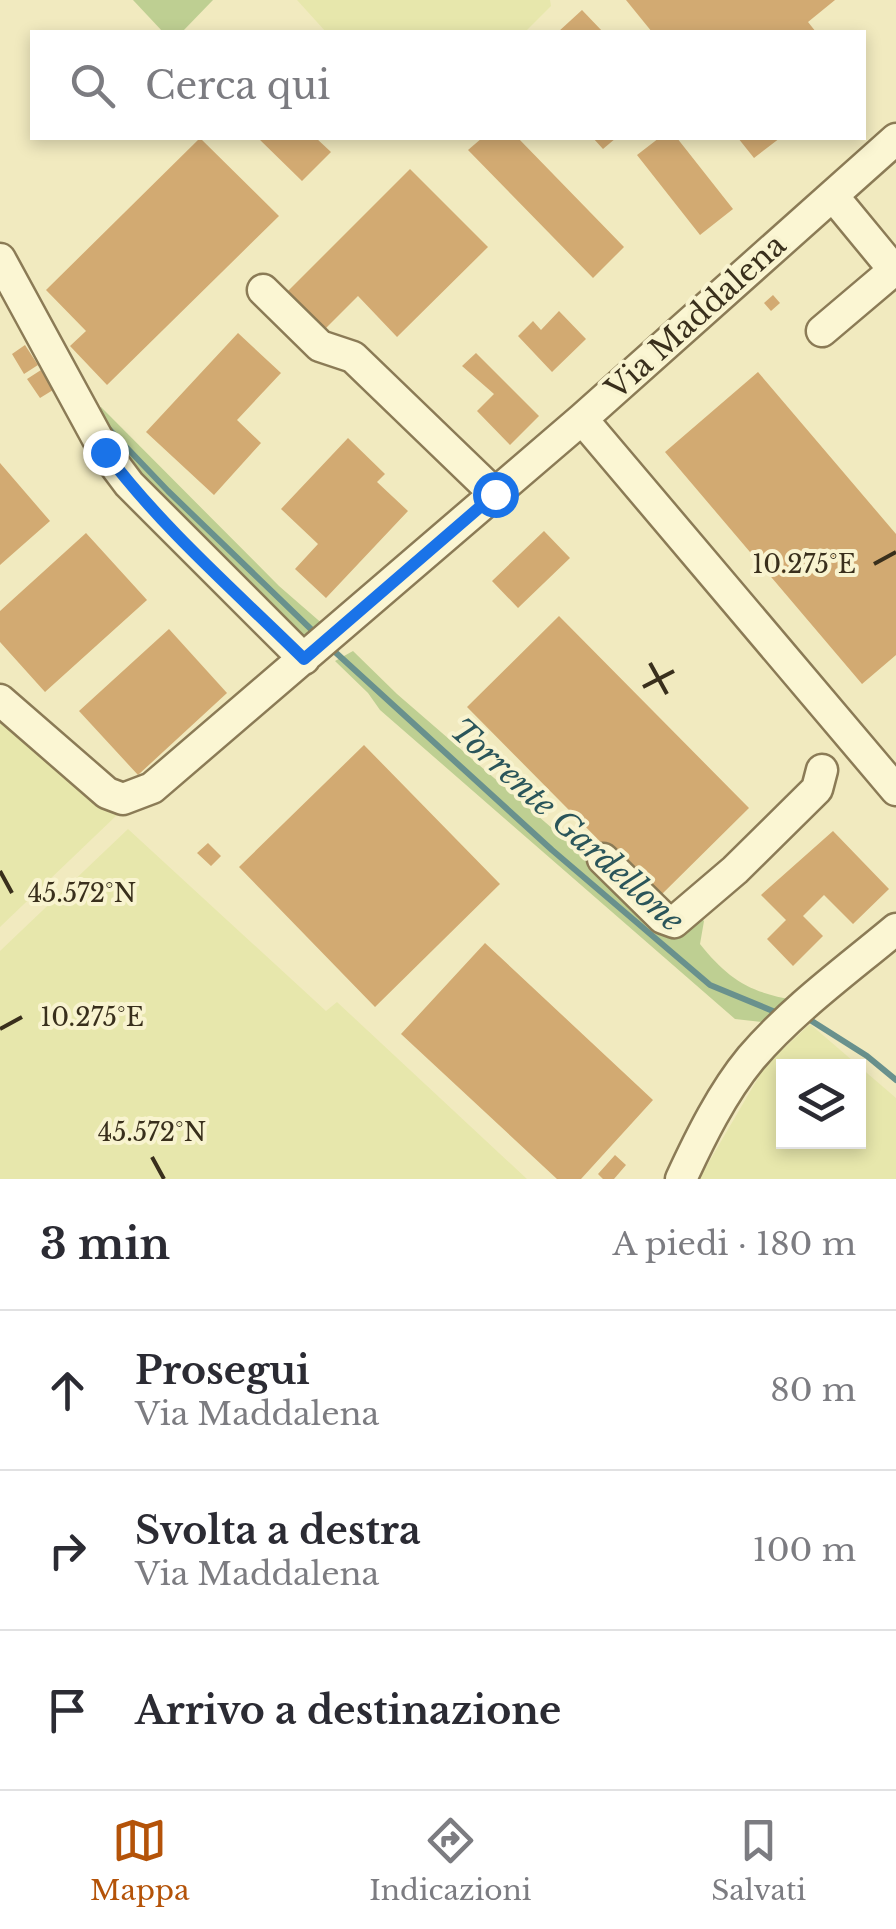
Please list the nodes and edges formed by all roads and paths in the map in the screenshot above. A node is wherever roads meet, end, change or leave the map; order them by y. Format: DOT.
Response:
graph roads {
  1 [pos="896,140"];
  2 [pos="826,202"];
  3 [pos="0,259"];
  4 [pos="263,290"];
  5 [pos="822,331"];
  6 [pos="582,419"];
  7 [pos="495,494"];
  8 [pos="304,659"];
  9 [pos="0,700"];
  10 [pos="853,740"];
  11 [pos="822,770"];
  12 [pos="896,790"];
  13 [pos="604,860"];
  14 [pos="718,860"];
  15 [pos="896,928"];
  16 [pos="681,1179"];
  1 -- 2 [label="street, Via Maddalena"];
  2 -- 5 [label="street"];
  2 -- 6 [label="street, Via Maddalena"];
  3 -- 8 [label="street"];
  4 -- 7 [label="street"];
  6 -- 7 [label="street, Via Maddalena"];
  6 -- 10 [label="street"];
  7 -- 8 [label="street, Via Maddalena"];
  8 -- 9 [label="street, Via Maddalena"];
  10 -- 11 [label="street"];
  10 -- 12 [label="street"];
  11 -- 13 [label="street"];
  11 -- 14 [label="street"];
  15 -- 16 [label="street"];
}
